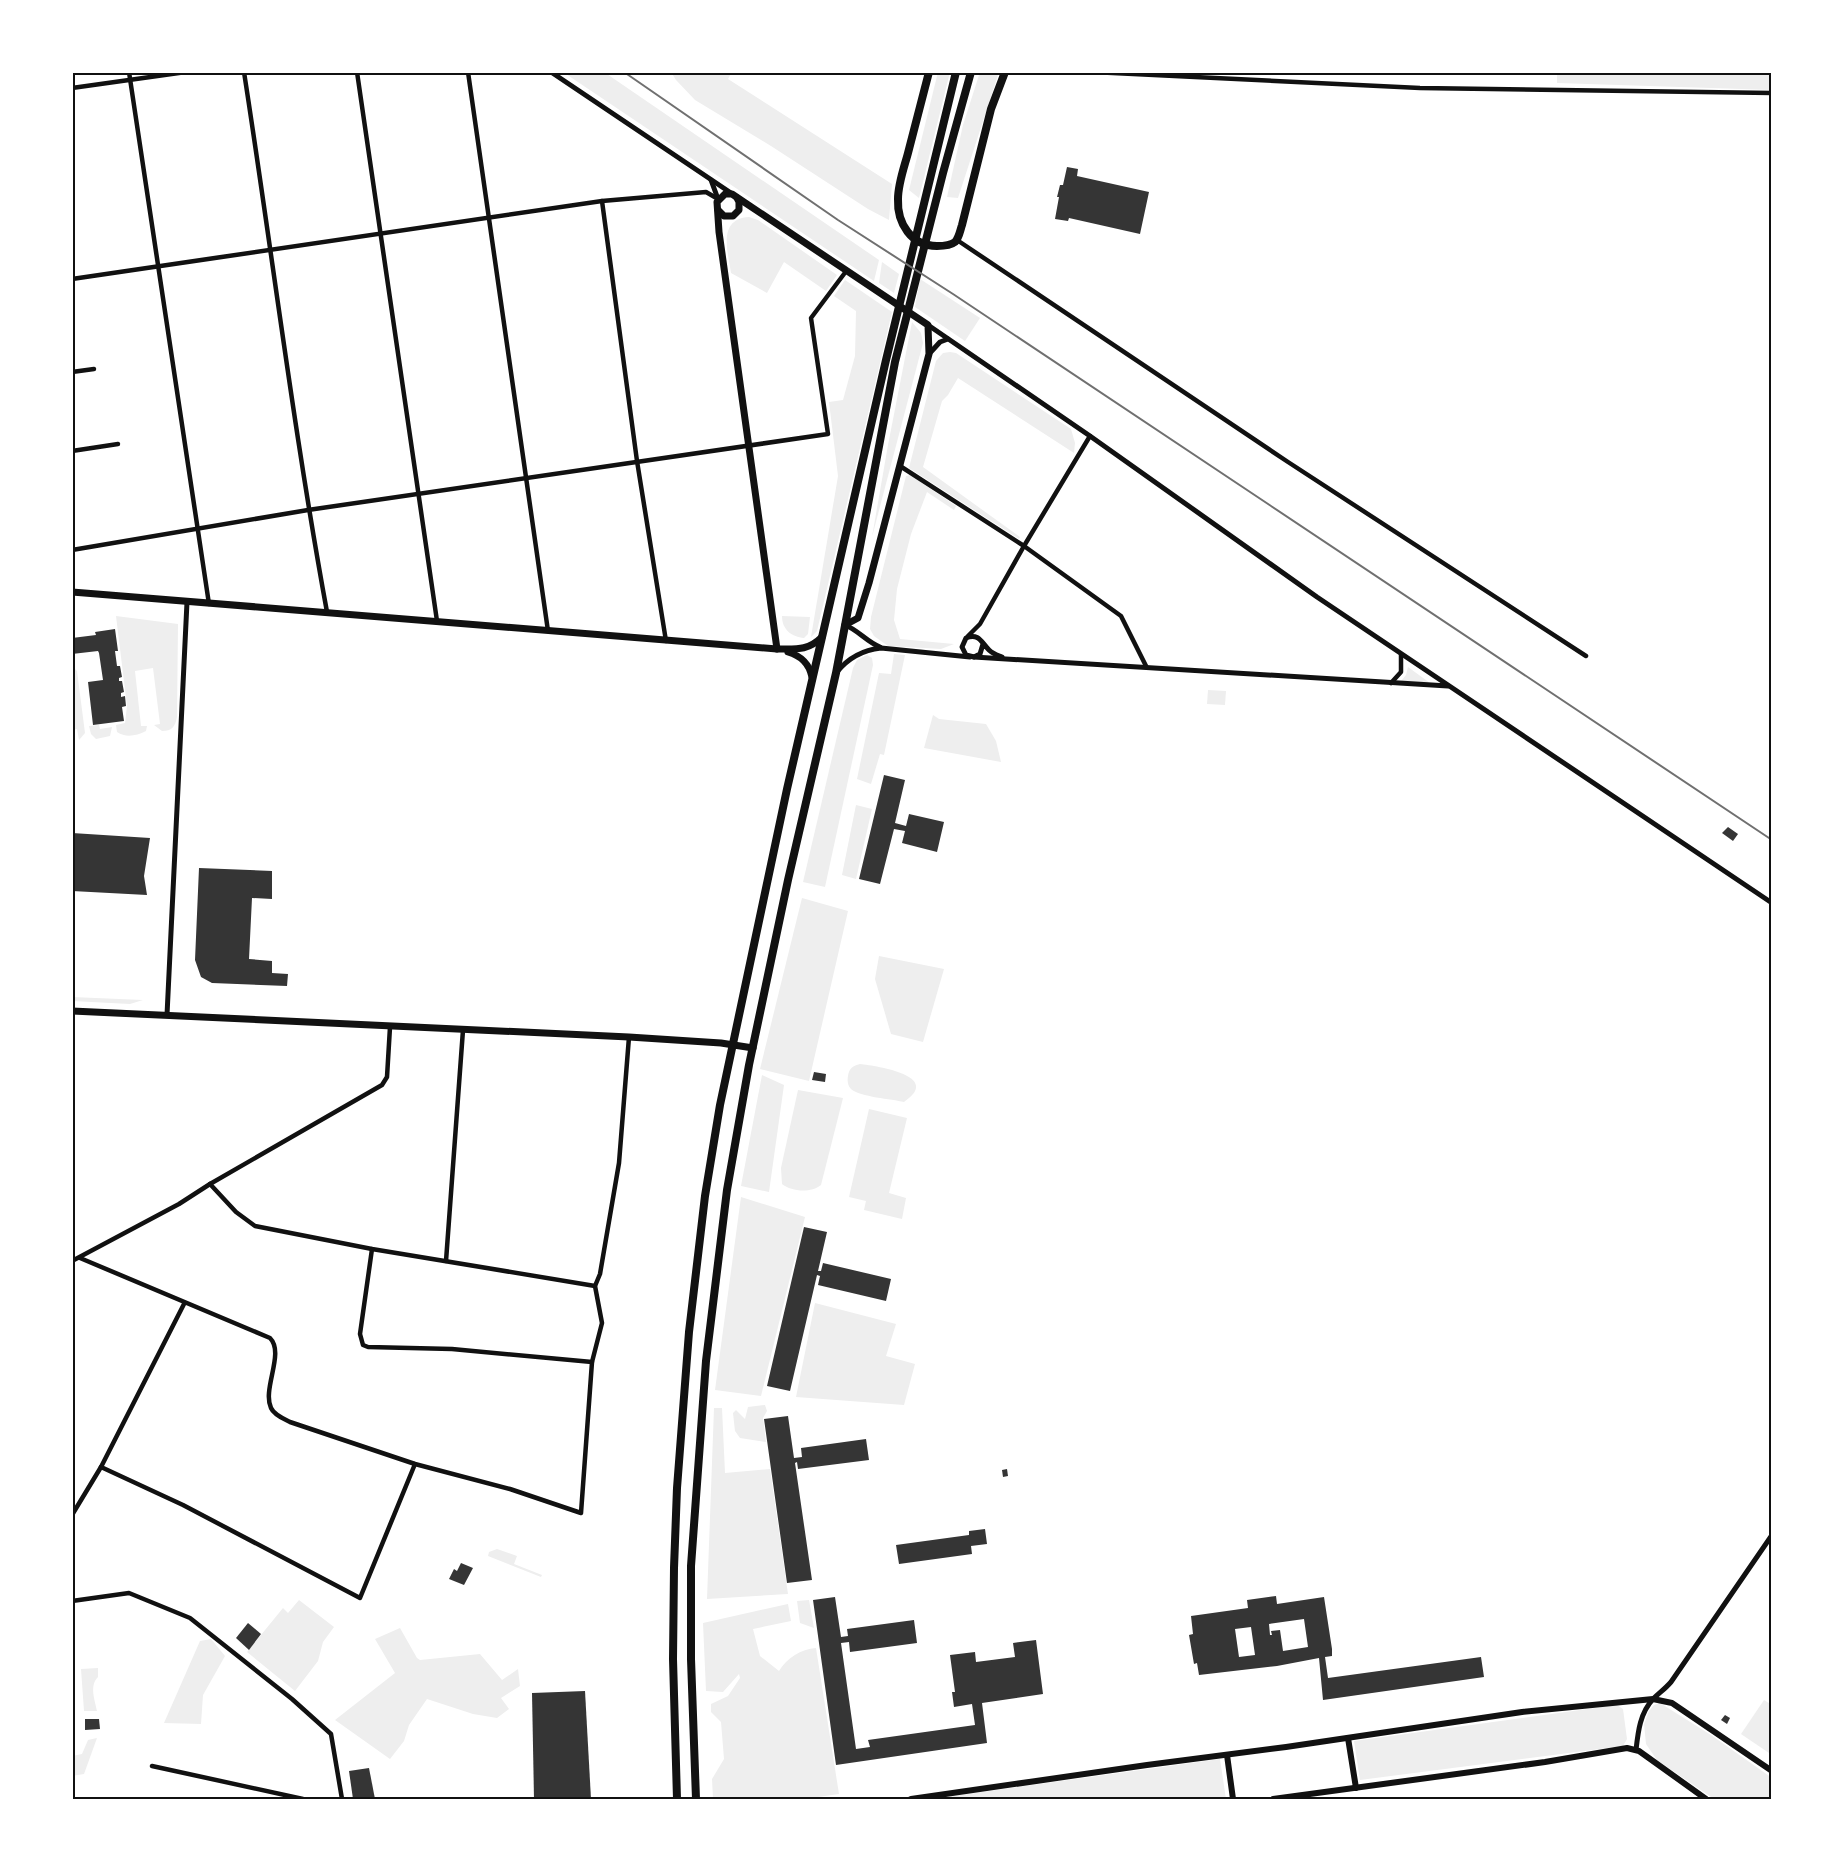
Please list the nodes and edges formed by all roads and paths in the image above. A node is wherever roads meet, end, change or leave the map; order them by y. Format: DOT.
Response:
graph roads {
  1 [pos="129,72"];
  2 [pos="186,72"];
  3 [pos="244,72"];
  4 [pos="357,72"];
  5 [pos="468,72"];
  6 [pos="551,72"];
  7 [pos="929,72"];
  8 [pos="956,72"];
  9 [pos="971,72"];
  10 [pos="1005,72"];
  11 [pos="1092,72"];
  12 [pos="130,80"];
  13 [pos="72,88"];
  14 [pos="1772,93"];
  15 [pos="710,178"];
  16 [pos="734,196"];
  17 [pos="718,199"];
  18 [pos="602,201"];
  19 [pos="718,210"];
  20 [pos="757,210"];
  21 [pos="734,214"];
  22 [pos="490,218"];
  23 [pos="719,231"];
  24 [pos="381,234"];
  25 [pos="957,240"];
  26 [pos="272,250"];
  27 [pos="159,267"];
  28 [pos="847,270"];
  29 [pos="72,279"];
  30 [pos="928,325"];
  31 [pos="948,339"];
  32 [pos="929,354"];
  33 [pos="94,369"];
  34 [pos="72,372"];
  35 [pos="1090,436"];
  36 [pos="118,444"];
  37 [pos="750,444"];
  38 [pos="72,451"];
  39 [pos="637,461"];
  40 [pos="900,466"];
  41 [pos="527,478"];
  42 [pos="418,494"];
  43 [pos="308,510"];
  44 [pos="196,528"];
  45 [pos="1024,546"];
  46 [pos="72,550"];
  47 [pos="72,592"];
  48 [pos="187,602"];
  49 [pos="209,603"];
  50 [pos="327,612"];
  51 [pos="437,621"];
  52 [pos="980,624"];
  53 [pos="845,625"];
  54 [pos="548,631"];
  55 [pos="823,636"];
  56 [pos="968,636"];
  57 [pos="666,641"];
  58 [pos="962,643"];
  59 [pos="983,643"];
  60 [pos="882,648"];
  61 [pos="777,649"];
  62 [pos="946,655"];
  63 [pos="1401,655"];
  64 [pos="1586,656"];
  65 [pos="972,657"];
  66 [pos="1006,659"];
  67 [pos="1146,666"];
  68 [pos="836,673"];
  69 [pos="813,680"];
  70 [pos="1391,683"];
  71 [pos="1449,686"];
  72 [pos="1772,903"];
  73 [pos="72,1011"];
  74 [pos="167,1015"];
  75 [pos="390,1026"];
  76 [pos="463,1030"];
  77 [pos="629,1037"];
  78 [pos="734,1044"];
  79 [pos="753,1048"];
  80 [pos="210,1184"];
  81 [pos="372,1249"];
  82 [pos="80,1258"];
  83 [pos="72,1261"];
  84 [pos="446,1261"];
  85 [pos="595,1286"];
  86 [pos="184,1304"];
  87 [pos="592,1362"];
  88 [pos="415,1464"];
  89 [pos="101,1467"];
  90 [pos="72,1515"];
  91 [pos="1772,1535"];
  92 [pos="72,1601"];
  93 [pos="1653,1699"];
  94 [pos="1348,1738"];
  95 [pos="1636,1750"];
  96 [pos="1227,1755"];
  97 [pos="152,1766"];
  98 [pos="1772,1771"];
  99 [pos="1356,1788"];
  100 [pos="1295,1797"];
  101 [pos="303,1799"];
  102 [pos="342,1799"];
  103 [pos="677,1799"];
  104 [pos="696,1799"];
  105 [pos="911,1799"];
  106 [pos="1233,1799"];
  107 [pos="1273,1799"];
  108 [pos="1706,1799"];
  1 -- 12 [label="street"];
  2 -- 12 [label="street"];
  3 -- 26 [label="street"];
  4 -- 24 [label="street"];
  5 -- 22 [label="street"];
  6 -- 15 [label="street"];
  7 -- 25 [label="highway"];
  8 -- 55 [label="highway"];
  9 -- 53 [label="highway"];
  10 -- 25 [label="highway"];
  11 -- 14 [label="street"];
  12 -- 13 [label="street"];
  12 -- 27 [label="street"];
  15 -- 16 [label="street"];
  15 -- 17 [label="street"];
  16 -- 17 [label="main road"];
  16 -- 20 [label="main road"];
  16 -- 21 [label="main road"];
  17 -- 18 [label="street"];
  17 -- 19 [label="main road"];
  18 -- 22 [label="street"];
  18 -- 39 [label="street"];
  19 -- 21 [label="main road"];
  19 -- 23 [label="main road"];
  20 -- 21 [label="main road"];
  20 -- 28 [label="main road"];
  21 -- 23 [label="main road"];
  22 -- 24 [label="street"];
  22 -- 41 [label="street"];
  23 -- 37 [label="main road"];
  24 -- 26 [label="street"];
  24 -- 42 [label="street"];
  25 -- 64 [label="street"];
  26 -- 27 [label="street"];
  26 -- 43 [label="street"];
  27 -- 29 [label="street"];
  27 -- 44 [label="street"];
  28 -- 30 [label="main road"];
  28 -- 37 [label="street"];
  30 -- 31 [label="street"];
  30 -- 32 [label="main road"];
  31 -- 32 [label="street"];
  31 -- 35 [label="street"];
  32 -- 40 [label="main road"];
  33 -- 34 [label="street"];
  35 -- 45 [label="street"];
  35 -- 63 [label="street"];
  36 -- 38 [label="street"];
  37 -- 39 [label="street"];
  37 -- 61 [label="main road"];
  39 -- 41 [label="street"];
  39 -- 57 [label="street"];
  40 -- 45 [label="street"];
  40 -- 53 [label="main road"];
  41 -- 42 [label="street"];
  41 -- 54 [label="street"];
  42 -- 43 [label="street"];
  42 -- 51 [label="street"];
  43 -- 44 [label="street"];
  43 -- 50 [label="street"];
  44 -- 46 [label="street"];
  44 -- 49 [label="street"];
  45 -- 52 [label="street"];
  45 -- 67 [label="street"];
  47 -- 48 [label="main road"];
  48 -- 49 [label="main road"];
  48 -- 74 [label="street"];
  49 -- 50 [label="main road"];
  50 -- 51 [label="main road"];
  51 -- 54 [label="main road"];
  52 -- 56 [label="street"];
  52 -- 59 [label="street"];
  53 -- 60 [label="street"];
  53 -- 68 [label="highway"];
  54 -- 57 [label="main road"];
  55 -- 61 [label="main road"];
  55 -- 69 [label="highway"];
  56 -- 58 [label="street"];
  56 -- 59 [label="street"];
  57 -- 61 [label="main road"];
  58 -- 62 [label="street"];
  58 -- 65 [label="street"];
  59 -- 65 [label="street"];
  59 -- 66 [label="street"];
  60 -- 62 [label="street"];
  60 -- 68 [label="street"];
  61 -- 69 [label="main road"];
  62 -- 65 [label="street"];
  63 -- 70 [label="street"];
  63 -- 71 [label="street"];
  65 -- 66 [label="street"];
  66 -- 67 [label="street"];
  67 -- 70 [label="street"];
  68 -- 79 [label="highway"];
  69 -- 78 [label="highway"];
  70 -- 71 [label="street"];
  71 -- 72 [label="street"];
  73 -- 74 [label="main road"];
  74 -- 75 [label="main road"];
  75 -- 76 [label="main road"];
  75 -- 80 [label="street"];
  76 -- 77 [label="main road"];
  76 -- 84 [label="street"];
  77 -- 78 [label="main road"];
  77 -- 85 [label="street"];
  78 -- 79 [label="main road"];
  78 -- 103 [label="highway"];
  79 -- 104 [label="highway"];
  80 -- 81 [label="street"];
  80 -- 82 [label="street"];
  81 -- 84 [label="street"];
  81 -- 87 [label="street"];
  82 -- 83 [label="street"];
  82 -- 86 [label="street"];
  84 -- 85 [label="street"];
  85 -- 87 [label="street"];
  86 -- 88 [label="street"];
  86 -- 89 [label="street"];
  87 -- 88 [label="street"];
  88 -- 89 [label="street"];
  89 -- 90 [label="street"];
  91 -- 93 [label="street"];
  92 -- 102 [label="street"];
  93 -- 94 [label="main road"];
  93 -- 95 [label="street"];
  93 -- 98 [label="main road"];
  94 -- 96 [label="main road"];
  94 -- 99 [label="main road"];
  95 -- 99 [label="main road"];
  95 -- 108 [label="main road"];
  96 -- 105 [label="main road"];
  96 -- 106 [label="main road"];
  97 -- 101 [label="street"];
  99 -- 100 [label="main road"];
  100 -- 107 [label="main road"];
}
